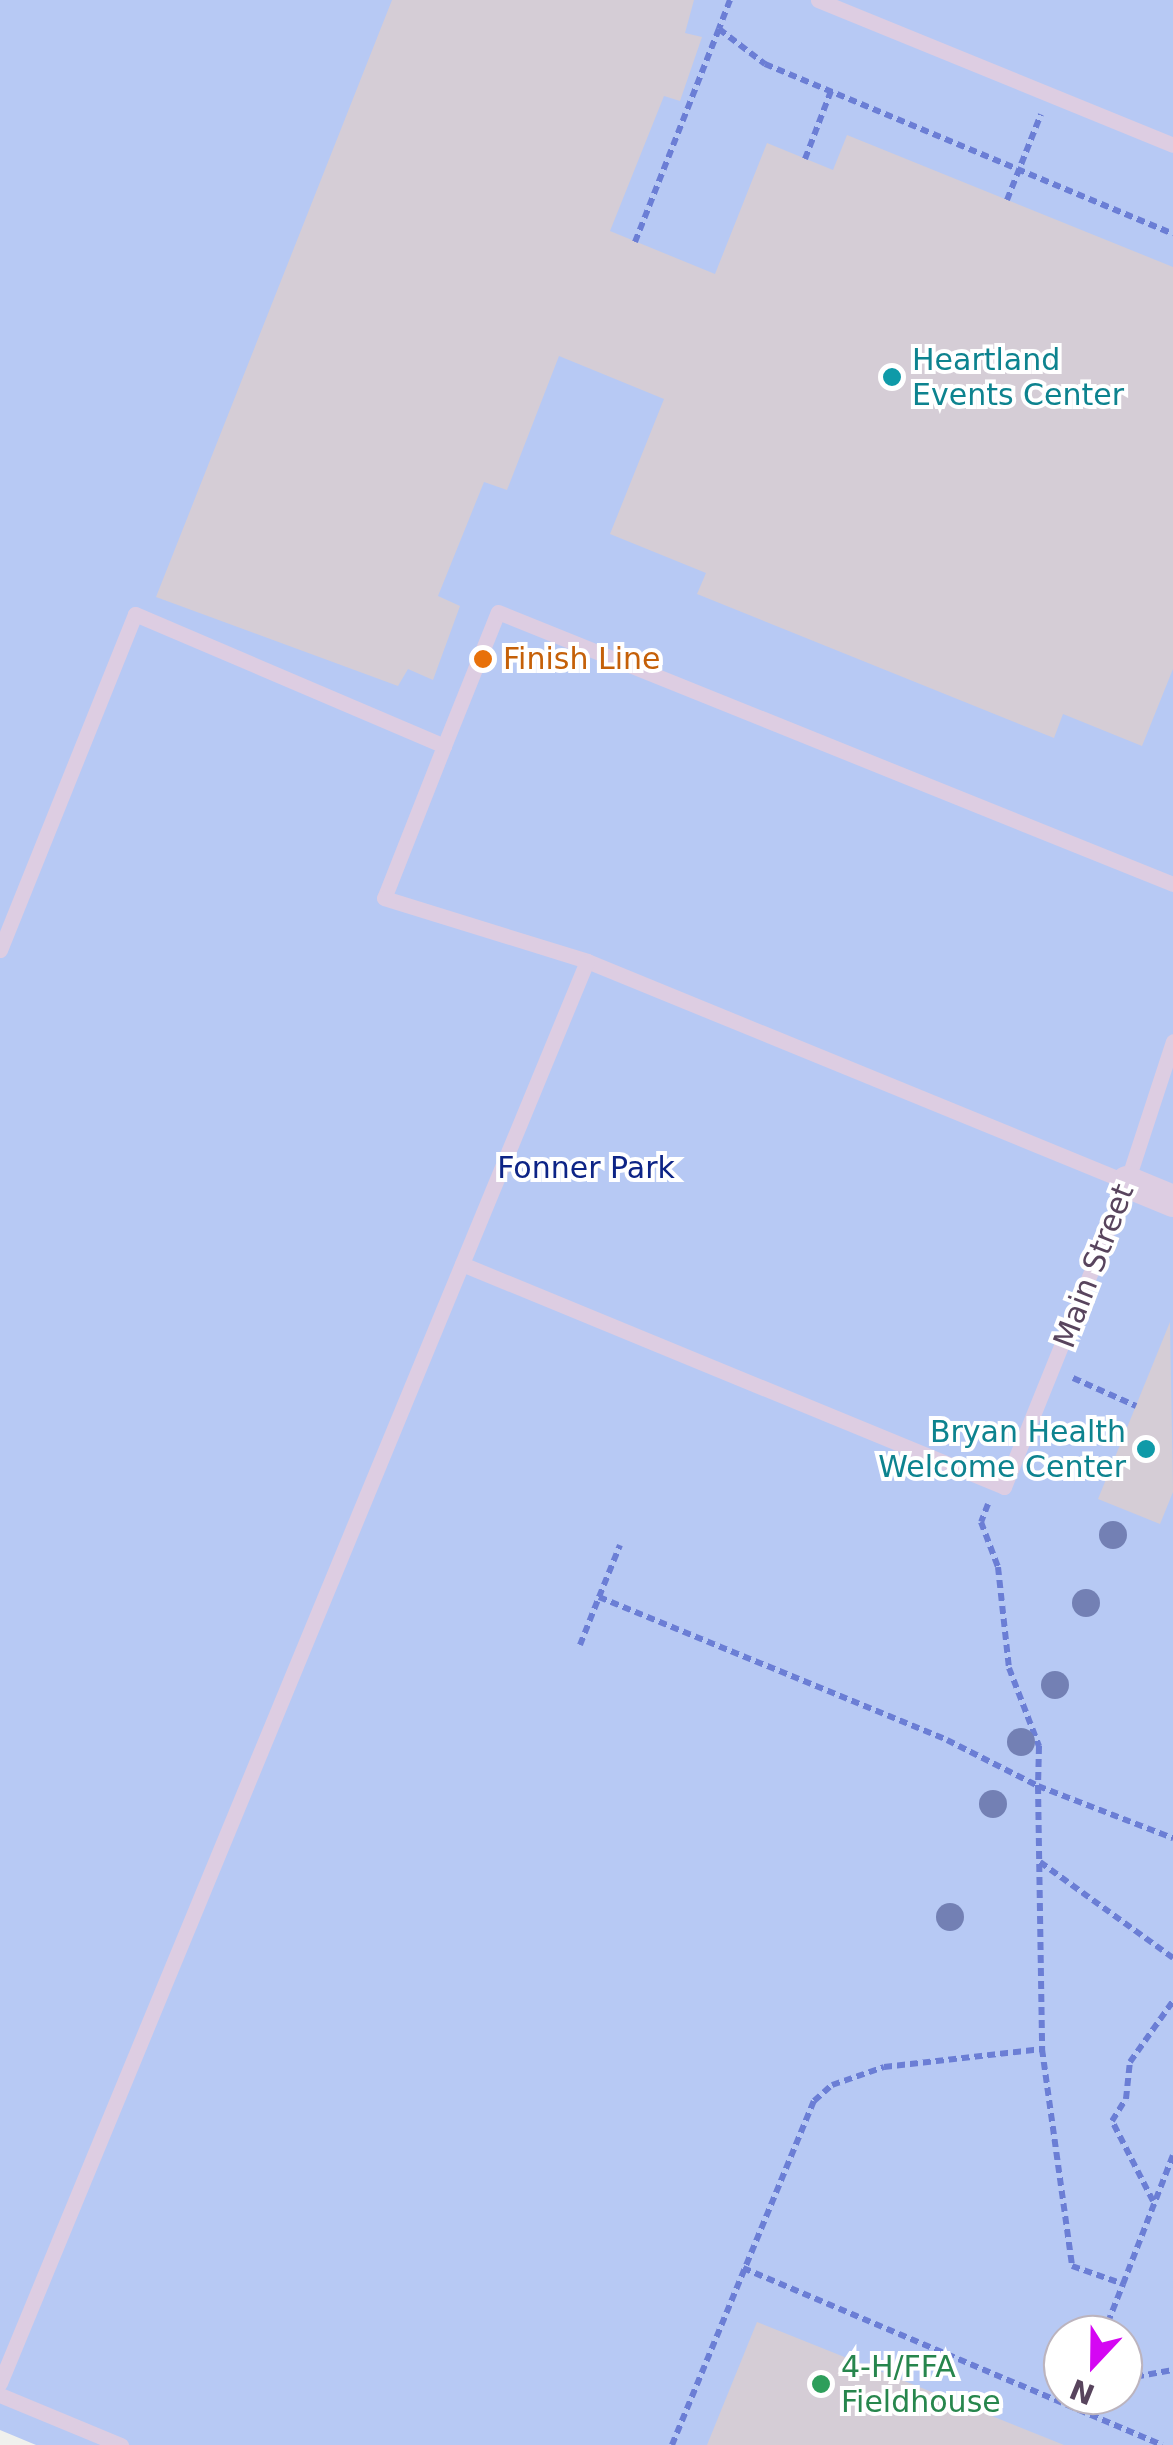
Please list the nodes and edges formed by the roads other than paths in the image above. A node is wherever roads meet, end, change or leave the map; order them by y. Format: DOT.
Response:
graph roads {
  1 [pos="818,0"];
  2 [pos="1173,145"];
  3 [pos="444,746"];
  4 [pos="1173,884"];
  5 [pos="0,950"];
  6 [pos="587,961"];
  7 [pos="1173,1041"];
  8 [pos="1127,1182"];
  9 [pos="1173,1202"];
  10 [pos="462,1264"];
  11 [pos="0,2382"];
  12 [pos="0,2396"];
  13 [pos="121,2445"];
  1 -- 2 [label="lane"];
  3 -- 4 [label="lane"];
  3 -- 5 [label="lane"];
  3 -- 6 [label="lane"];
  6 -- 8 [label="lane"];
  6 -- 10 [label="lane"];
  7 -- 8 [label="lane, Main Street"];
  8 -- 9 [label="street"];
  8 -- 10 [label="lane, Main Street"];
  10 -- 11 [label="lane"];
  12 -- 13 [label="lane"];
}
